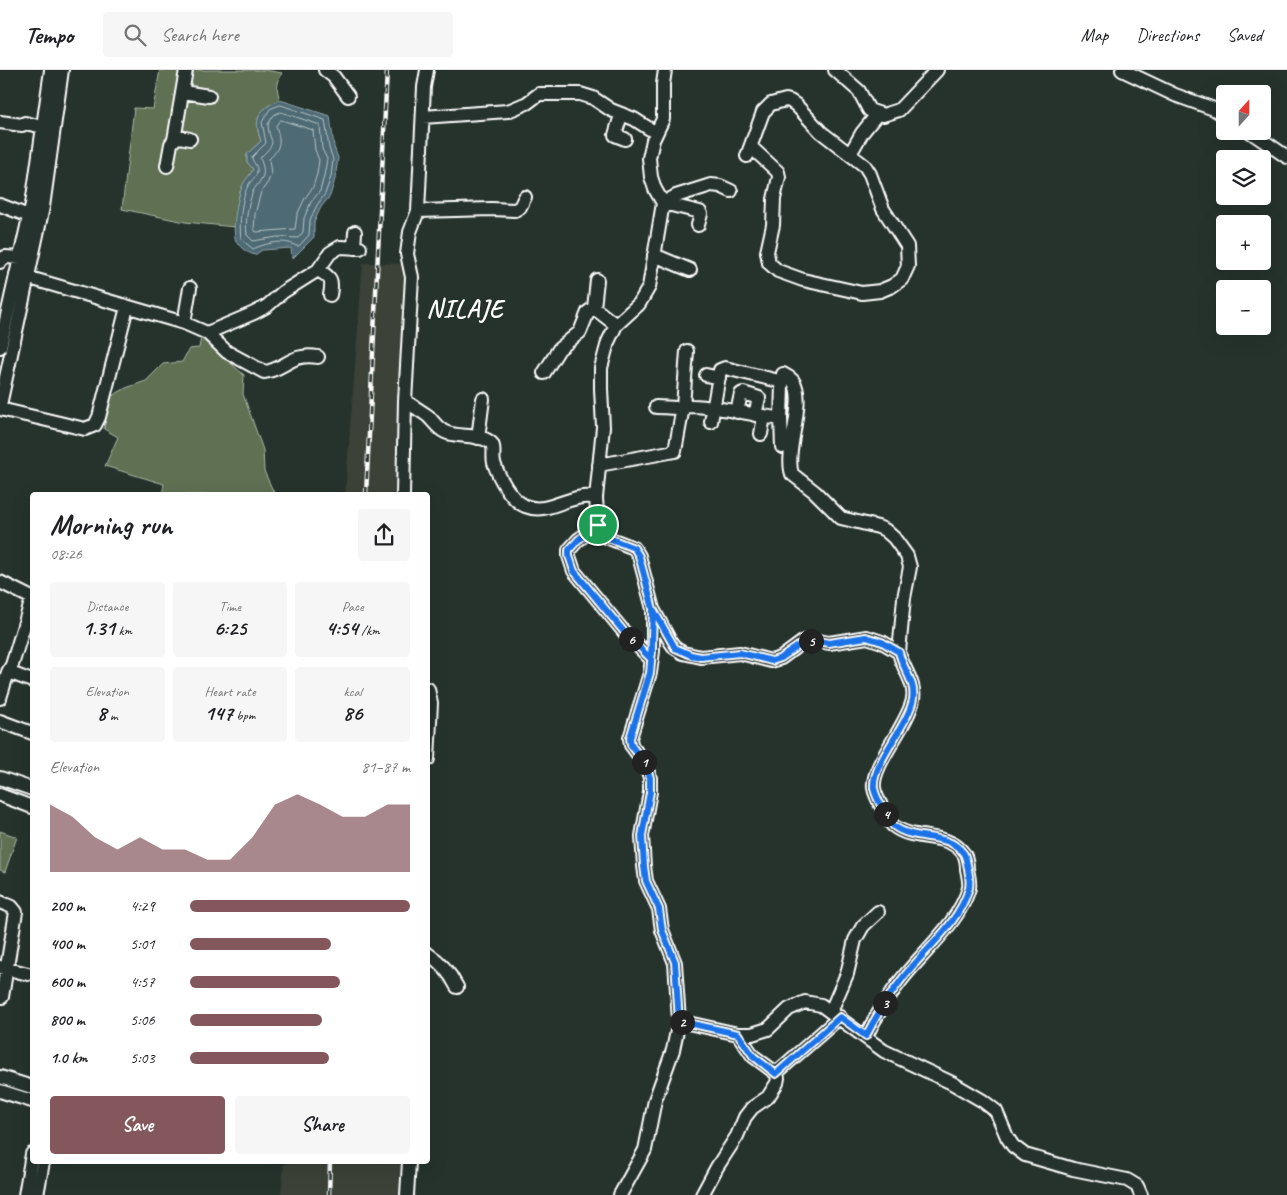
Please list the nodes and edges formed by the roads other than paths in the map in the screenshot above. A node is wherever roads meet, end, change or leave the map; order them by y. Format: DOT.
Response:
graph roads {
  1 [pos="51,70"];
  2 [pos="62,70"];
  3 [pos="186,70"];
  4 [pos="325,70"];
  5 [pos="427,70"];
  6 [pos="666,70"];
  7 [pos="836,70"];
  8 [pos="938,70"];
  9 [pos="1122,70"];
  10 [pos="183,92"];
  11 [pos="208,96"];
  12 [pos="348,96"];
  13 [pos="1216,110"];
  14 [pos="878,113"];
  15 [pos="621,115"];
  16 [pos="423,117"];
  17 [pos="0,122"];
  18 [pos="43,127"];
  19 [pos="656,133"];
  20 [pos="175,136"];
  21 [pos="190,139"];
  22 [pos="625,139"];
  23 [pos="1262,140"];
  24 [pos="850,154"];
  25 [pos="1287,157"];
  26 [pos="167,166"];
  27 [pos="731,191"];
  28 [pos="524,197"];
  29 [pos="663,202"];
  30 [pos="0,205"];
  31 [pos="418,211"];
  32 [pos="29,216"];
  33 [pos="698,225"];
  34 [pos="355,232"];
  35 [pos="654,255"];
  36 [pos="20,258"];
  37 [pos="0,262"];
  38 [pos="318,270"];
  39 [pos="690,270"];
  40 [pos="22,276"];
  41 [pos="597,280"];
  42 [pos="190,288"];
  43 [pos="330,295"];
  44 [pos="127,307"];
  45 [pos="594,308"];
  46 [pos="184,324"];
  47 [pos="616,325"];
  48 [pos="207,333"];
  49 [pos="0,347"];
  50 [pos="687,351"];
  51 [pos="318,358"];
  52 [pos="544,373"];
  53 [pos="783,374"];
  54 [pos="706,375"];
  55 [pos="719,378"];
  56 [pos="483,399"];
  57 [pos="405,401"];
  58 [pos="0,404"];
  59 [pos="656,407"];
  60 [pos="679,407"];
  61 [pos="0,409"];
  62 [pos="713,409"];
  63 [pos="737,412"];
  64 [pos="759,416"];
  65 [pos="781,419"];
  66 [pos="711,422"];
  67 [pos="674,426"];
  68 [pos="761,434"];
  69 [pos="478,438"];
  70 [pos="782,447"];
  71 [pos="599,465"];
  72 [pos="403,492"];
  73 [pos="596,498"];
  74 [pos="598,525"];
  75 [pos="0,582"];
  76 [pos="30,598"];
  77 [pos="30,606"];
  78 [pos="653,609"];
  79 [pos="899,652"];
  80 [pos="651,659"];
  81 [pos="8,672"];
  82 [pos="30,680"];
  83 [pos="0,698"];
  84 [pos="430,698"];
  85 [pos="0,721"];
  86 [pos="430,722"];
  87 [pos="30,732"];
  88 [pos="0,778"];
  89 [pos="30,788"];
  90 [pos="0,795"];
  91 [pos="30,806"];
  92 [pos="0,902"];
  93 [pos="878,912"];
  94 [pos="430,956"];
  95 [pos="4,968"];
  96 [pos="28,974"];
  97 [pos="457,987"];
  98 [pos="2,996"];
  99 [pos="836,1014"];
  100 [pos="679,1021"];
  101 [pos="738,1034"];
  102 [pos="866,1036"];
  103 [pos="776,1074"];
  104 [pos="0,1078"];
  105 [pos="30,1086"];
  106 [pos="0,1091"];
  107 [pos="30,1100"];
  108 [pos="30,1164"];
  109 [pos="43,1164"];
  110 [pos="409,1164"];
  111 [pos="25,1195"];
  112 [pos="37,1195"];
  113 [pos="407,1195"];
  114 [pos="620,1195"];
  115 [pos="702,1195"];
  116 [pos="1141,1195"];
  1 -- 18 [label="street"];
  2 -- 40 [label="street"];
  3 -- 10 [label="street"];
  4 -- 12 [label="street"];
  5 -- 16 [label="street"];
  6 -- 19 [label="street"];
  7 -- 14 [label="street"];
  8 -- 14 [label="street"];
  9 -- 13 [label="street"];
  10 -- 11 [label="street"];
  10 -- 20 [label="street"];
  14 -- 24 [label="street"];
  15 -- 16 [label="street"];
  15 -- 19 [label="street"];
  15 -- 22 [label="street"];
  16 -- 31 [label="street"];
  17 -- 18 [label="street"];
  18 -- 32 [label="street"];
  19 -- 29 [label="street"];
  20 -- 21 [label="street"];
  20 -- 26 [label="street"];
  23 -- 25 [label="street"];
  24 -- 24 [label="street"];
  27 -- 29 [label="street"];
  28 -- 31 [label="street"];
  29 -- 33 [label="street"];
  29 -- 35 [label="street"];
  30 -- 32 [label="street"];
  31 -- 57 [label="street"];
  32 -- 36 [label="street"];
  34 -- 38 [label="street"];
  35 -- 39 [label="street"];
  35 -- 47 [label="street"];
  36 -- 37 [label="street"];
  36 -- 40 [label="street"];
  38 -- 43 [label="street"];
  38 -- 48 [label="street"];
  40 -- 44 [label="street"];
  40 -- 49 [label="street"];
  40 -- 58 [label="street"];
  41 -- 45 [label="street"];
  42 -- 46 [label="street"];
  44 -- 46 [label="street"];
  44 -- 61 [label="street"];
  45 -- 47 [label="street"];
  45 -- 52 [label="street"];
  46 -- 48 [label="street"];
  47 -- 71 [label="street"];
  48 -- 51 [label="street"];
  50 -- 60 [label="street"];
  53 -- 79 [label="street"];
  54 -- 55 [label="street"];
  55 -- 62 [label="street"];
  55 -- 65 [label="street"];
  56 -- 69 [label="street"];
  57 -- 69 [label="street"];
  57 -- 72 [label="street"];
  59 -- 60 [label="street"];
  60 -- 62 [label="street"];
  60 -- 67 [label="street"];
  60 -- 71 [label="street"];
  62 -- 63 [label="street"];
  62 -- 66 [label="street"];
  63 -- 64 [label="street"];
  63 -- 64 [label="street"];
  64 -- 65 [label="street"];
  64 -- 68 [label="street"];
  65 -- 70 [label="street"];
  69 -- 73 [label="street"];
  71 -- 73 [label="street"];
  73 -- 74 [label="street"];
  74 -- 78 [label="street"];
  74 -- 80 [label="street"];
  75 -- 76 [label="street"];
  77 -- 81 [label="street"];
  78 -- 79 [label="street"];
  78 -- 80 [label="street"];
  79 -- 102 [label="street"];
  80 -- 100 [label="street"];
  81 -- 82 [label="street"];
  81 -- 83 [label="street"];
  84 -- 86 [label="street"];
  85 -- 87 [label="street"];
  88 -- 89 [label="street"];
  90 -- 91 [label="street"];
  92 -- 95 [label="street"];
  93 -- 99 [label="street"];
  94 -- 97 [label="street"];
  95 -- 96 [label="street"];
  95 -- 98 [label="street"];
  99 -- 101 [label="street"];
  99 -- 102 [label="street"];
  99 -- 103 [label="street"];
  100 -- 101 [label="street"];
  100 -- 114 [label="street"];
  101 -- 103 [label="street"];
  102 -- 116 [label="street"];
  103 -- 115 [label="street"];
  104 -- 105 [label="street"];
  106 -- 107 [label="street"];
  108 -- 111 [label="street"];
  109 -- 112 [label="street"];
  110 -- 113 [label="street"];
}
